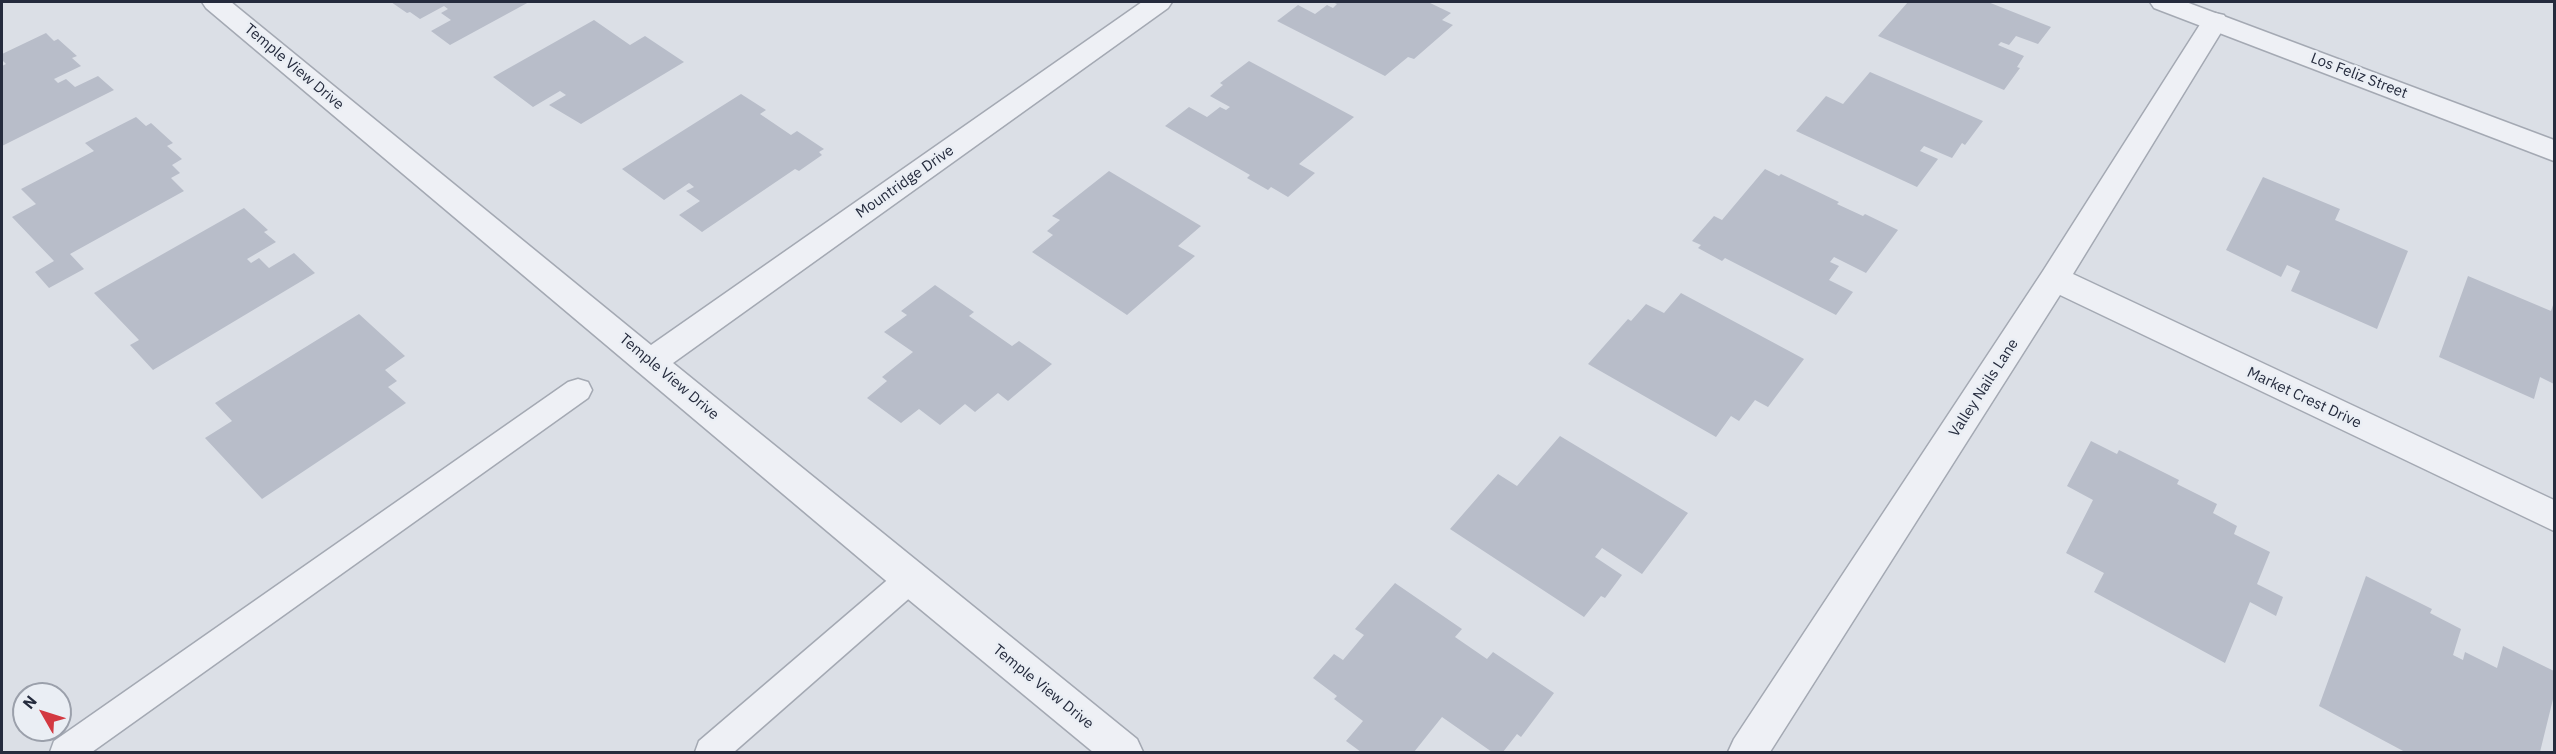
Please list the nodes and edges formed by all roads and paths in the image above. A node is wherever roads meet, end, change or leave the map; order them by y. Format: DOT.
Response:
graph roads {
  1 [pos="214,2"];
  2 [pos="1159,2"];
  3 [pos="2163,2"];
  4 [pos="2215,21"];
  5 [pos="2554,151"];
  6 [pos="2054,279"];
  7 [pos="651,362"];
  8 [pos="578,390"];
  9 [pos="2554,516"];
  10 [pos="910,579"];
  11 [pos="66,753"];
  12 [pos="711,753"];
  13 [pos="1123,753"];
  14 [pos="1749,753"];
  1 -- 7 [label="street, Temple View Drive"];
  2 -- 7 [label="street, Mountridge Drive"];
  3 -- 4 [label="street, Los Feliz Street"];
  4 -- 5 [label="street, Los Feliz Street"];
  4 -- 6 [label="street, Valley Nails Lane"];
  6 -- 9 [label="street, Market Crest Drive"];
  6 -- 14 [label="street, Valley Nails Lane"];
  7 -- 10 [label="street, Temple View Drive"];
  8 -- 11 [label="lane"];
  10 -- 12 [label="lane"];
  10 -- 13 [label="street, Temple View Drive"];
}
